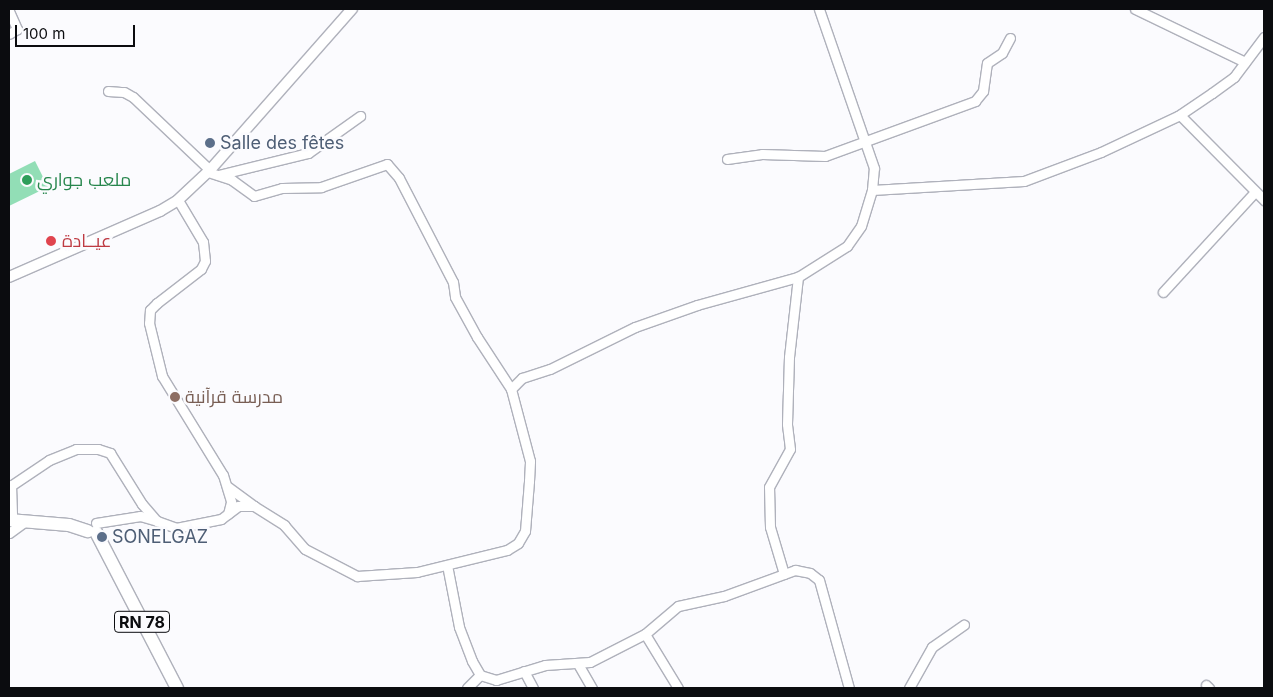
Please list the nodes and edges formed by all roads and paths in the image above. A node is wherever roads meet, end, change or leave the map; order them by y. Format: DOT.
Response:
graph roads {
  1 [pos="352,9"];
  2 [pos="819,9"];
  3 [pos="1135,9"];
  4 [pos="9,11"];
  5 [pos="9,34"];
  6 [pos="1264,37"];
  7 [pos="1010,38"];
  8 [pos="1245,62"];
  9 [pos="108,91"];
  10 [pos="1180,115"];
  11 [pos="360,116"];
  12 [pos="866,143"];
  13 [pos="727,159"];
  14 [pos="212,172"];
  15 [pos="872,190"];
  16 [pos="1255,192"];
  17 [pos="178,200"];
  18 [pos="1264,200"];
  19 [pos="798,277"];
  20 [pos="9,278"];
  21 [pos="1163,292"];
  22 [pos="511,389"];
  23 [pos="10,486"];
  24 [pos="228,487"];
  25 [pos="142,504"];
  26 [pos="254,506"];
  27 [pos="228,514"];
  28 [pos="140,516"];
  29 [pos="10,520"];
  30 [pos="27,520"];
  31 [pos="157,521"];
  32 [pos="91,528"];
  33 [pos="9,533"];
  34 [pos="446,565"];
  35 [pos="784,574"];
  36 [pos="964,625"];
  37 [pos="645,634"];
  38 [pos="578,664"];
  39 [pos="524,672"];
  40 [pos="480,675"];
  41 [pos="177,688"];
  42 [pos="467,688"];
  43 [pos="533,688"];
  44 [pos="592,688"];
  45 [pos="678,688"];
  46 [pos="849,688"];
  47 [pos="909,688"];
  1 -- 14 [label="street"];
  2 -- 12 [label="street"];
  3 -- 8 [label="street"];
  4 -- 5 [label="street"];
  6 -- 8 [label="street"];
  7 -- 12 [label="street"];
  8 -- 10 [label="street"];
  9 -- 14 [label="street"];
  10 -- 15 [label="street"];
  10 -- 16 [label="street"];
  11 -- 14 [label="street"];
  12 -- 13 [label="street"];
  12 -- 15 [label="street"];
  14 -- 17 [label="street"];
  14 -- 22 [label="street"];
  15 -- 19 [label="street"];
  16 -- 18 [label="street"];
  16 -- 21 [label="street"];
  17 -- 20 [label="street"];
  17 -- 24 [label="street"];
  19 -- 22 [label="street"];
  19 -- 35 [label="street"];
  22 -- 34 [label="street"];
  23 -- 25 [label="street"];
  23 -- 29 [label="street"];
  24 -- 26 [label="street"];
  24 -- 27 [label="street"];
  25 -- 28 [label="street"];
  25 -- 31 [label="street"];
  26 -- 27 [label="street"];
  26 -- 34 [label="street"];
  27 -- 31 [label="street"];
  28 -- 31 [label="street"];
  28 -- 32 [label="street"];
  29 -- 30 [label="main road"];
  30 -- 32 [label="main road"];
  30 -- 33 [label="street"];
  32 -- 41 [label="main road, RN 78"];
  34 -- 40 [label="street"];
  35 -- 37 [label="street"];
  35 -- 46 [label="street"];
  36 -- 47 [label="street"];
  37 -- 38 [label="street"];
  37 -- 45 [label="street"];
  38 -- 39 [label="street"];
  38 -- 44 [label="street"];
  39 -- 40 [label="street"];
  39 -- 43 [label="street"];
  40 -- 42 [label="street"];
}
